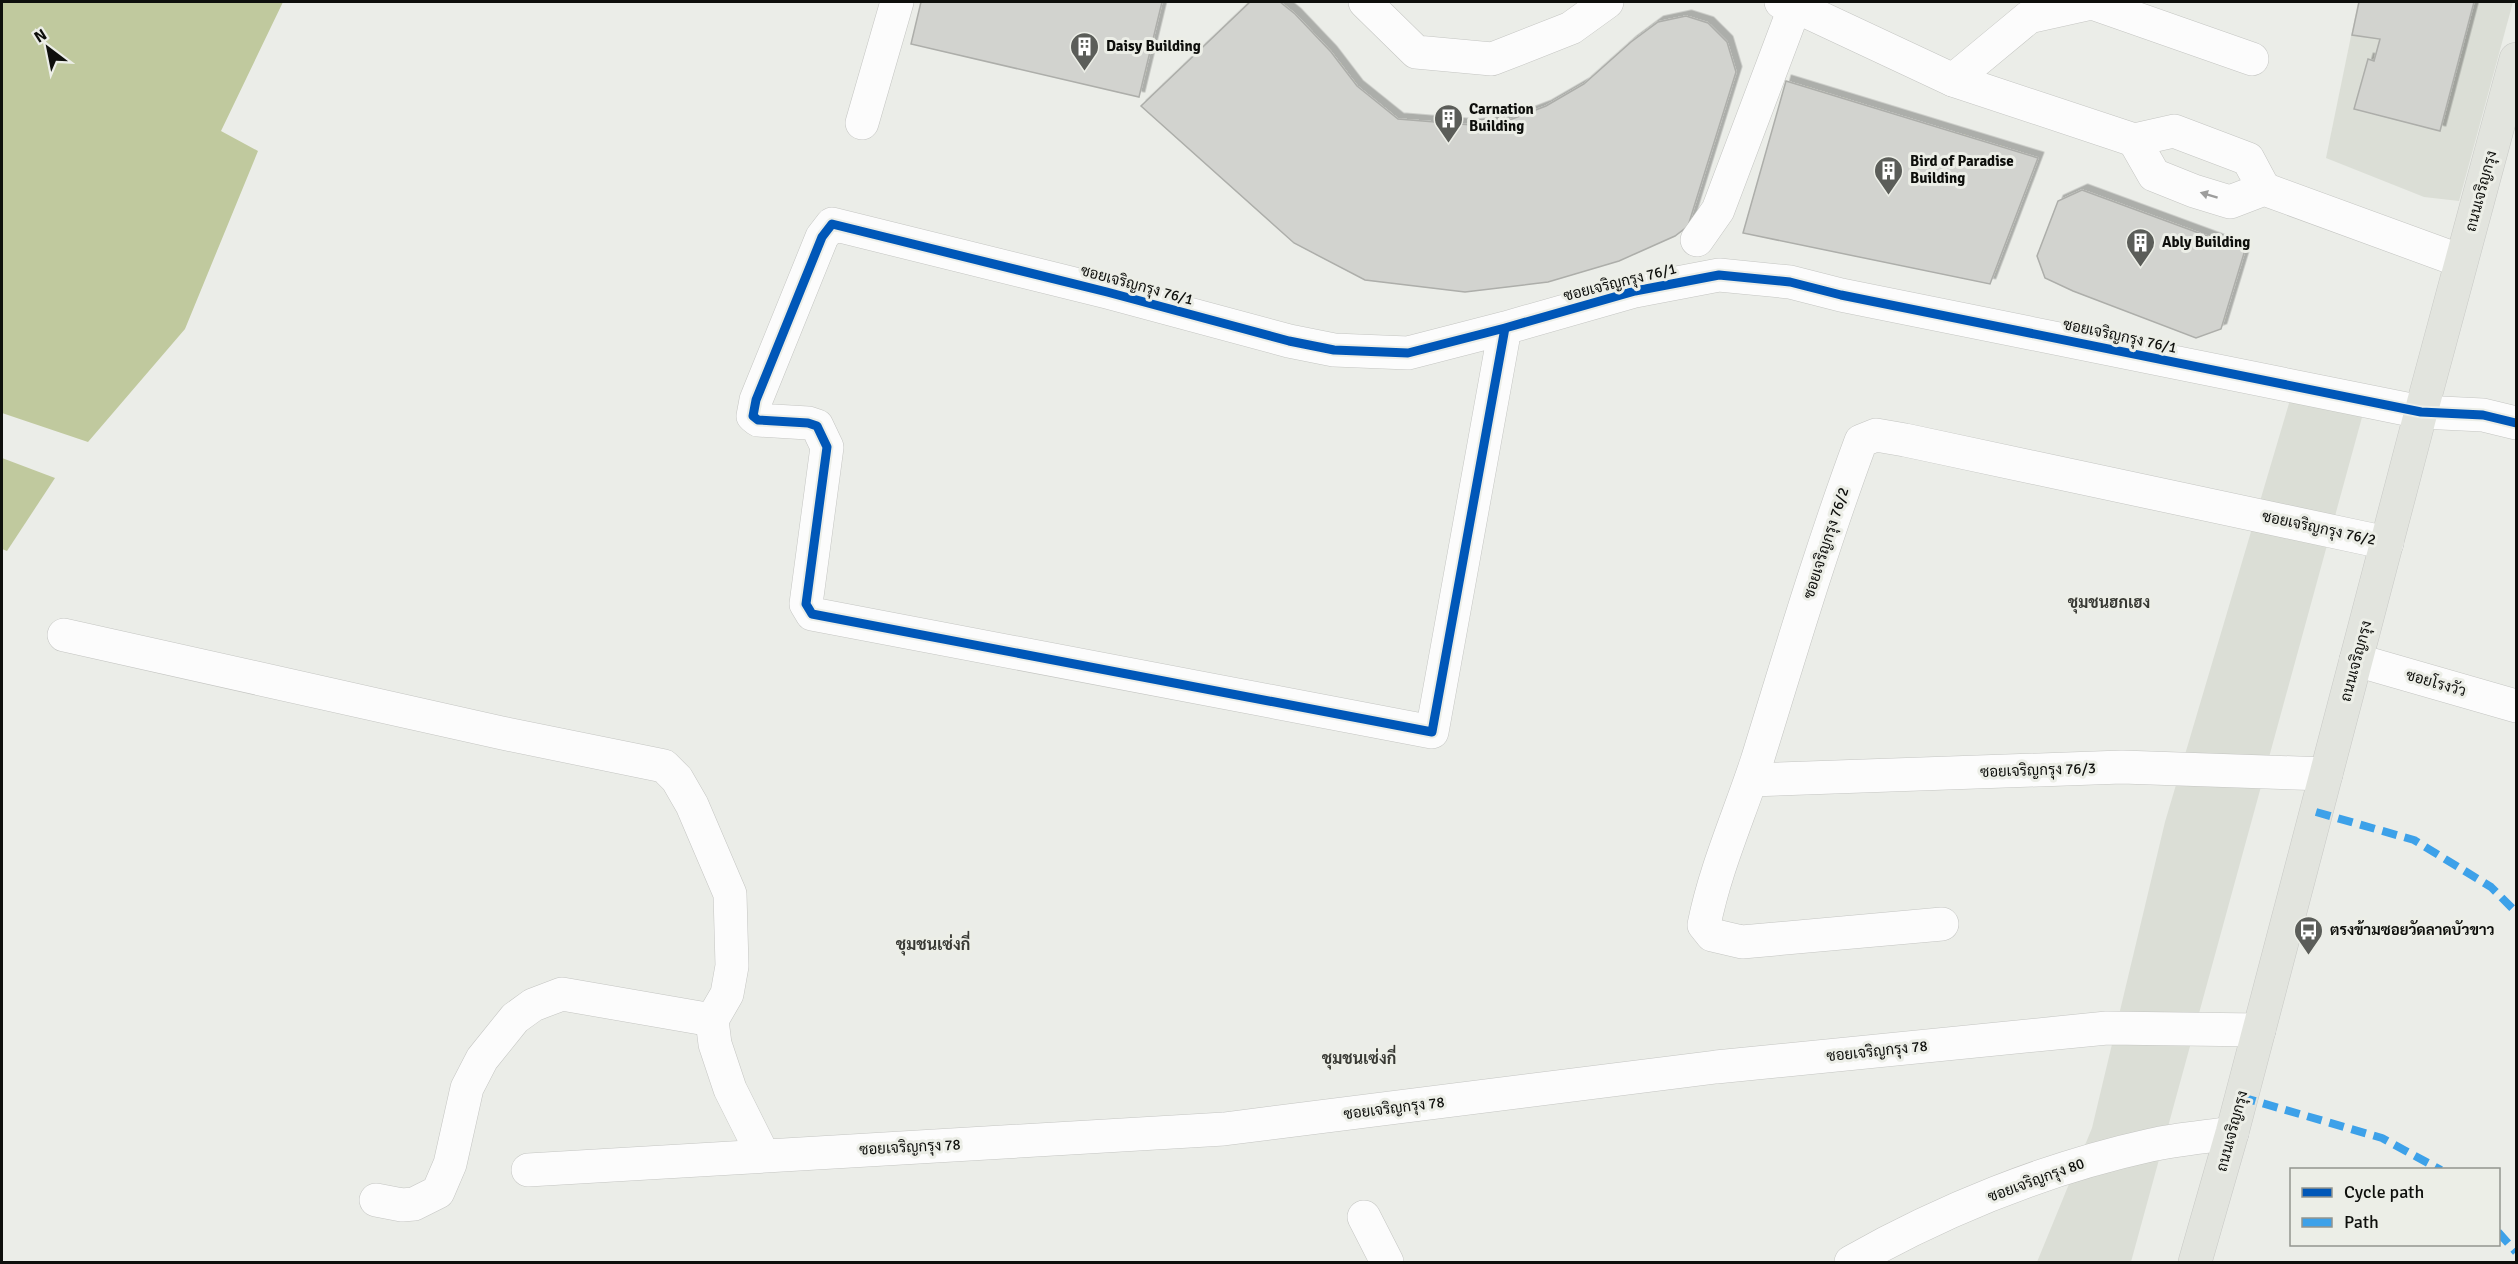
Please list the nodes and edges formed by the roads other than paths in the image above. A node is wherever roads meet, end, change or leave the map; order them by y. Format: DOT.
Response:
graph roads {
  1 [pos="897,2"];
  2 [pos="1365,2"];
  3 [pos="1607,2"];
  4 [pos="1788,4"];
  5 [pos="2252,58"];
  6 [pos="2517,59"];
  7 [pos="1953,80"];
  8 [pos="862,123"];
  9 [pos="2134,140"];
  10 [pos="2264,189"];
  11 [pos="1697,240"];
  12 [pos="2462,261"];
  13 [pos="1505,328"];
  14 [pos="2421,412"];
  15 [pos="2517,423"];
  16 [pos="2387,543"];
  17 [pos="64,635"];
  18 [pos="2356,660"];
  19 [pos="2517,706"];
  20 [pos="2326,774"];
  21 [pos="1750,780"];
  22 [pos="1942,924"];
  23 [pos="712,1020"];
  24 [pos="2259,1030"];
  25 [pos="2232,1133"];
  26 [pos="763,1155"];
  27 [pos="528,1170"];
  28 [pos="376,1200"];
  29 [pos="1364,1217"];
  30 [pos="1387,1263"];
  31 [pos="1851,1263"];
  32 [pos="2195,1263"];
  1 -- 8 [label="street"];
  2 -- 3 [label="street"];
  4 -- 7 [label="street"];
  4 -- 11 [label="street"];
  5 -- 7 [label="street"];
  6 -- 12 [label="main road, ถนนเจริญกรุง"];
  7 -- 9 [label="street"];
  9 -- 10 [label="street"];
  10 -- 9 [label="street, one-way"];
  10 -- 12 [label="street"];
  12 -- 14 [label="main road, ถนนเจริญกรุง"];
  13 -- 13 [label="street, ซอยเจริญกรุง 76/1"];
  13 -- 14 [label="street, ซอยเจริญกรุง 76/1"];
  14 -- 15 [label="street, ซอยเจริญกรุง 76/1"];
  14 -- 16 [label="main road, ถนนเจริญกรุง"];
  16 -- 18 [label="main road, ถนนเจริญกรุง"];
  16 -- 21 [label="street, ซอยเจริญกรุง 76/2"];
  17 -- 23 [label="street"];
  18 -- 19 [label="street, ซอยโรงวัว"];
  18 -- 20 [label="main road, ถนนเจริญกรุง"];
  20 -- 21 [label="street, ซอยเจริญกรุง 76/3"];
  20 -- 24 [label="main road, ถนนเจริญกรุง"];
  21 -- 22 [label="street, ซอยเจริญกรุง 76/2"];
  23 -- 26 [label="street"];
  23 -- 28 [label="street"];
  24 -- 25 [label="main road, ถนนเจริญกรุง"];
  24 -- 26 [label="street, ซอยเจริญกรุง 78"];
  25 -- 31 [label="street, ซอยเจริญกรุง 80"];
  25 -- 32 [label="main road, ถนนเจริญกรุง"];
  26 -- 27 [label="street, ซอยเจริญกรุง 78"];
  29 -- 30 [label="street"];
}
